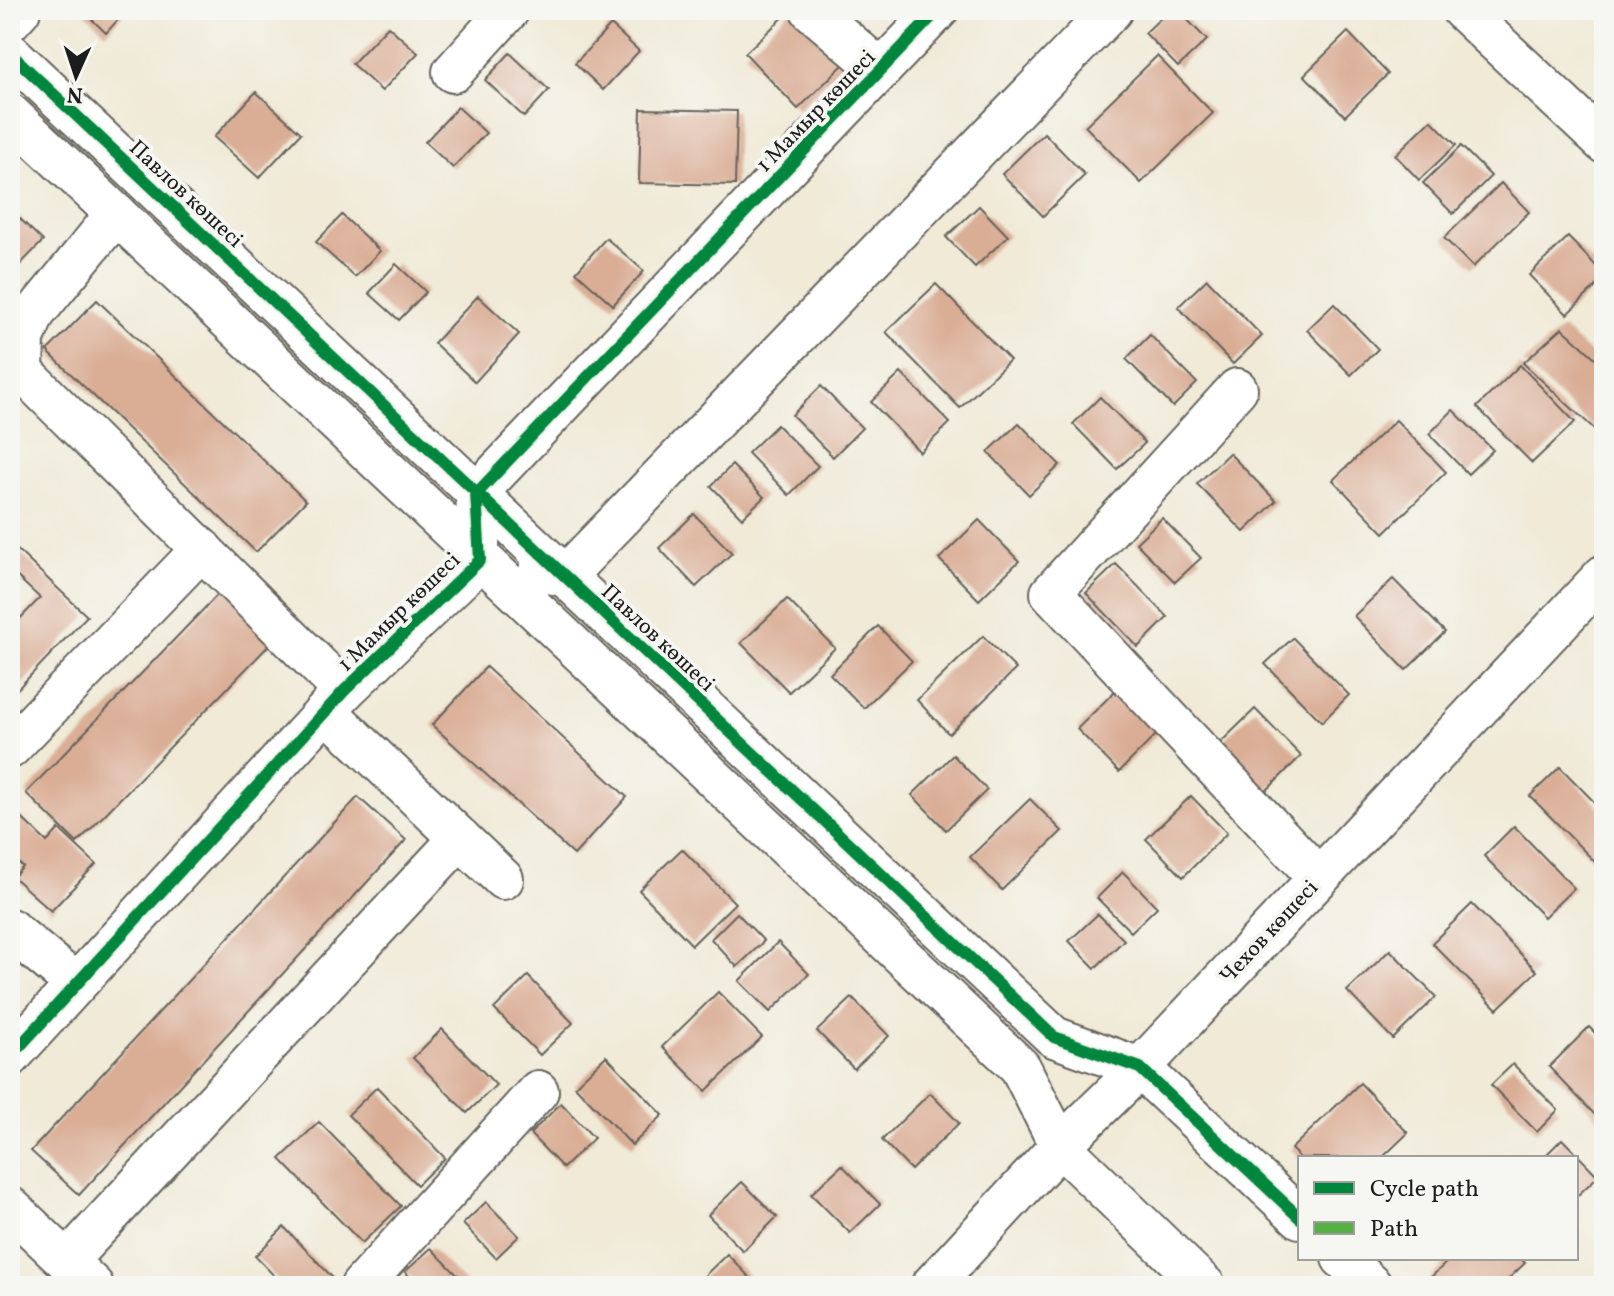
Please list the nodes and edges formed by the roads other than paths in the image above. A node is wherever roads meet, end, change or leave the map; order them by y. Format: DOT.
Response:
graph roads {
  1 [pos="20,10"];
  2 [pos="509,10"];
  3 [pos="811,10"];
  4 [pos="938,10"];
  5 [pos="1112,10"];
  6 [pos="1462,10"];
  7 [pos="10,21"];
  8 [pos="10,53"];
  9 [pos="881,70"];
  10 [pos="453,72"];
  11 [pos="10,114"];
  12 [pos="1604,143"];
  13 [pos="116,214"];
  14 [pos="1237,389"];
  15 [pos="476,494"];
  16 [pos="202,549"];
  17 [pos="480,560"];
  18 [pos="1604,575"];
  19 [pos="565,576"];
  20 [pos="335,701"];
  21 [pos="10,748"];
  22 [pos="460,838"];
  23 [pos="1319,878"];
  24 [pos="503,879"];
  25 [pos="10,929"];
  26 [pos="76,984"];
  27 [pos="10,1057"];
  28 [pos="1140,1068"];
  29 [pos="538,1091"];
  30 [pos="1060,1146"];
  31 [pos="10,1207"];
  32 [pos="1298,1216"];
  33 [pos="1344,1260"];
  34 [pos="80,1274"];
  35 [pos="361,1286"];
  36 [pos="931,1286"];
  37 [pos="1205,1286"];
  38 [pos="1372,1286"];
  1 -- 7 [label="street"];
  2 -- 10 [label="street"];
  3 -- 9 [label="street"];
  4 -- 9 [label="street, 1 Мамыр көшесі"];
  5 -- 19 [label="street"];
  6 -- 12 [label="street"];
  8 -- 15 [label="street, Павлов көшесі"];
  9 -- 15 [label="street, 1 Мамыр көшесі"];
  11 -- 13 [label="street"];
  13 -- 16 [label="street"];
  13 -- 17 [label="street"];
  14 -- 23 [label="street"];
  15 -- 17 [label="street, 1 Мамыр көшесі"];
  15 -- 19 [label="street, Павлов көшесі"];
  16 -- 20 [label="street"];
  16 -- 21 [label="street"];
  17 -- 19 [label="street, 1 Мамыр көшесі"];
  17 -- 20 [label="street, 1 Мамыр көшесі"];
  17 -- 30 [label="street"];
  18 -- 23 [label="street, Чехов көшесі"];
  19 -- 28 [label="street, Павлов көшесі"];
  20 -- 22 [label="street"];
  20 -- 26 [label="street, 1 Мамыр көшесі"];
  22 -- 24 [label="street"];
  22 -- 34 [label="street"];
  23 -- 28 [label="street, Чехов көшесі"];
  25 -- 26 [label="street"];
  26 -- 27 [label="street, 1 Мамыр көшесі"];
  28 -- 30 [label="street, Чехов көшесі"];
  28 -- 32 [label="street, Павлов көшесі"];
  29 -- 35 [label="street"];
  30 -- 36 [label="street, Чехов көшесі"];
  30 -- 37 [label="street"];
  31 -- 34 [label="street"];
  33 -- 38 [label="street"];
}
